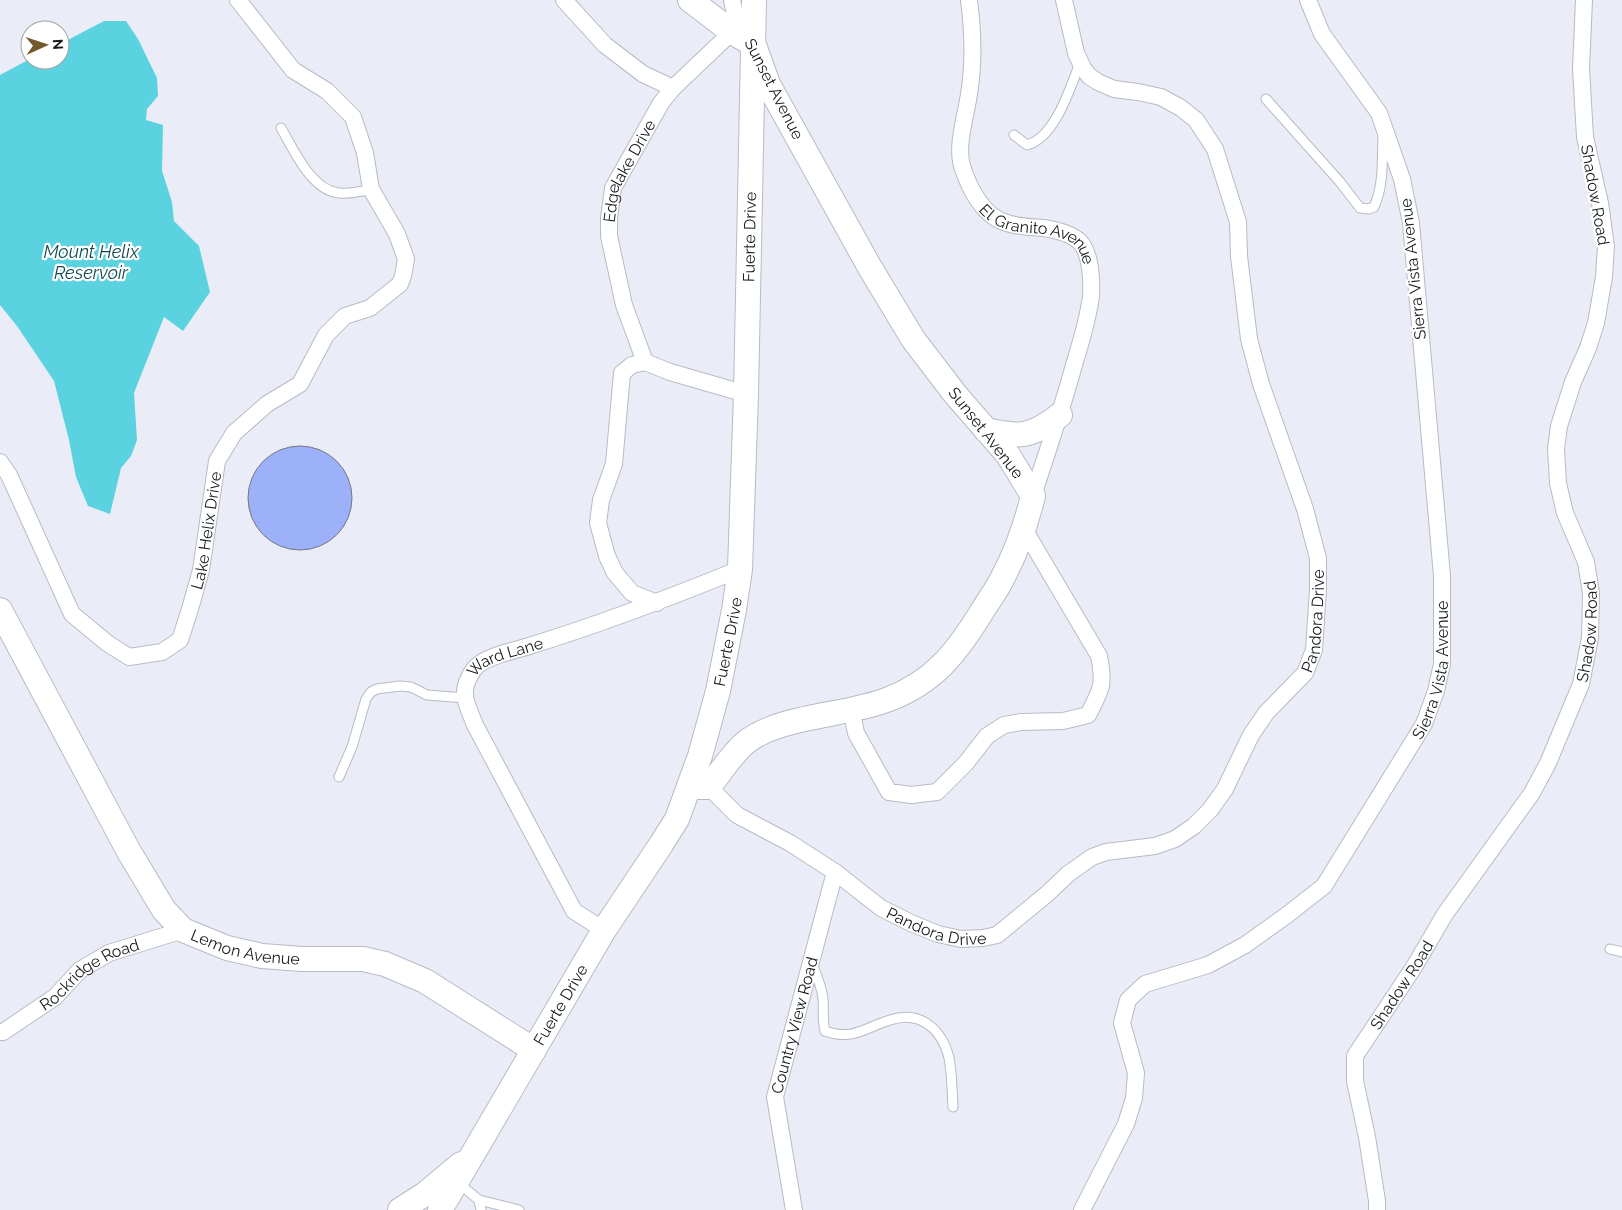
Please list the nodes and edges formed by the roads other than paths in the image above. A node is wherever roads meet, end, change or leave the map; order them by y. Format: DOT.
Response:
graph roads {
  1 [pos="238,0"];
  2 [pos="564,0"];
  3 [pos="690,0"];
  4 [pos="732,0"];
  5 [pos="754,0"];
  6 [pos="969,0"];
  7 [pos="1064,0"];
  8 [pos="1308,0"];
  9 [pos="1584,0"];
  10 [pos="732,32"];
  11 [pos="754,45"];
  12 [pos="1080,63"];
  13 [pos="673,88"];
  14 [pos="1266,100"];
  15 [pos="1383,126"];
  16 [pos="281,128"];
  17 [pos="1014,135"];
  18 [pos="370,189"];
  19 [pos="645,362"];
  20 [pos="746,394"];
  21 [pos="1060,415"];
  22 [pos="986,430"];
  23 [pos="0,462"];
  24 [pos="1033,496"];
  25 [pos="1024,529"];
  26 [pos="740,569"];
  27 [pos="656,603"];
  28 [pos="0,610"];
  29 [pos="465,698"];
  30 [pos="851,709"];
  31 [pos="339,777"];
  32 [pos="699,787"];
  33 [pos="835,872"];
  34 [pos="183,930"];
  35 [pos="604,930"];
  36 [pos="1610,949"];
  37 [pos="1622,952"];
  38 [pos="812,964"];
  39 [pos="0,1032"];
  40 [pos="534,1050"];
  41 [pos="953,1107"];
  42 [pos="474,1153"];
  43 [pos="457,1182"];
  44 [pos="479,1200"];
  45 [pos="400,1210"];
  46 [pos="440,1210"];
  47 [pos="481,1210"];
  48 [pos="519,1210"];
  49 [pos="794,1210"];
  50 [pos="1082,1210"];
  51 [pos="1377,1210"];
  1 -- 18 [label="street, Lake Helix Drive"];
  2 -- 13 [label="street"];
  3 -- 10 [label="main road"];
  4 -- 11 [label="street, Sunset Avenue"];
  5 -- 11 [label="main road, Fuerte Drive"];
  6 -- 21 [label="street, El Granito Avenue"];
  7 -- 12 [label="street, Pandora Drive"];
  8 -- 15 [label="street, Sierra Vista Avenue"];
  9 -- 51 [label="street, Shadow Road"];
  10 -- 11 [label="main road"];
  10 -- 13 [label="street, Edgelake Drive"];
  11 -- 20 [label="main road, Fuerte Drive"];
  11 -- 22 [label="main road, Sunset Avenue"];
  12 -- 17 [label="lane"];
  12 -- 33 [label="street, Pandora Drive"];
  13 -- 19 [label="street, Edgelake Drive"];
  14 -- 15 [label="lane"];
  15 -- 50 [label="street, Sierra Vista Avenue"];
  16 -- 18 [label="lane"];
  18 -- 23 [label="street, Lake Helix Drive"];
  19 -- 20 [label="street"];
  19 -- 27 [label="street"];
  20 -- 26 [label="main road, Fuerte Drive"];
  21 -- 22 [label="main road"];
  21 -- 24 [label="street, El Granito Avenue"];
  22 -- 24 [label="main road, Sunset Avenue"];
  24 -- 25 [label="main road, Sunset Avenue"];
  25 -- 30 [label="main road, Sunset Avenue"];
  25 -- 30 [label="street"];
  26 -- 27 [label="street, Ward Lane"];
  26 -- 32 [label="main road, Fuerte Drive"];
  27 -- 29 [label="street, Ward Lane"];
  28 -- 34 [label="main road, Lemon Avenue"];
  29 -- 31 [label="lane"];
  29 -- 35 [label="street, Ward Lane"];
  30 -- 32 [label="main road, Sunset Avenue"];
  32 -- 33 [label="street, Pandora Drive"];
  32 -- 35 [label="main road, Fuerte Drive"];
  33 -- 38 [label="street, Country View Road"];
  34 -- 39 [label="street, Rockridge Road"];
  34 -- 40 [label="main road, Lemon Avenue"];
  35 -- 40 [label="main road, Fuerte Drive"];
  36 -- 37 [label="lane"];
  38 -- 41 [label="lane"];
  38 -- 49 [label="street, Country View Road"];
  40 -- 42 [label="main road, Fuerte Drive"];
  42 -- 43 [label="main road, Fuerte Drive"];
  42 -- 45 [label="main road"];
  43 -- 44 [label="lane"];
  43 -- 46 [label="main road, Fuerte Drive"];
  44 -- 47 [label="lane"];
  44 -- 48 [label="lane"];
}
